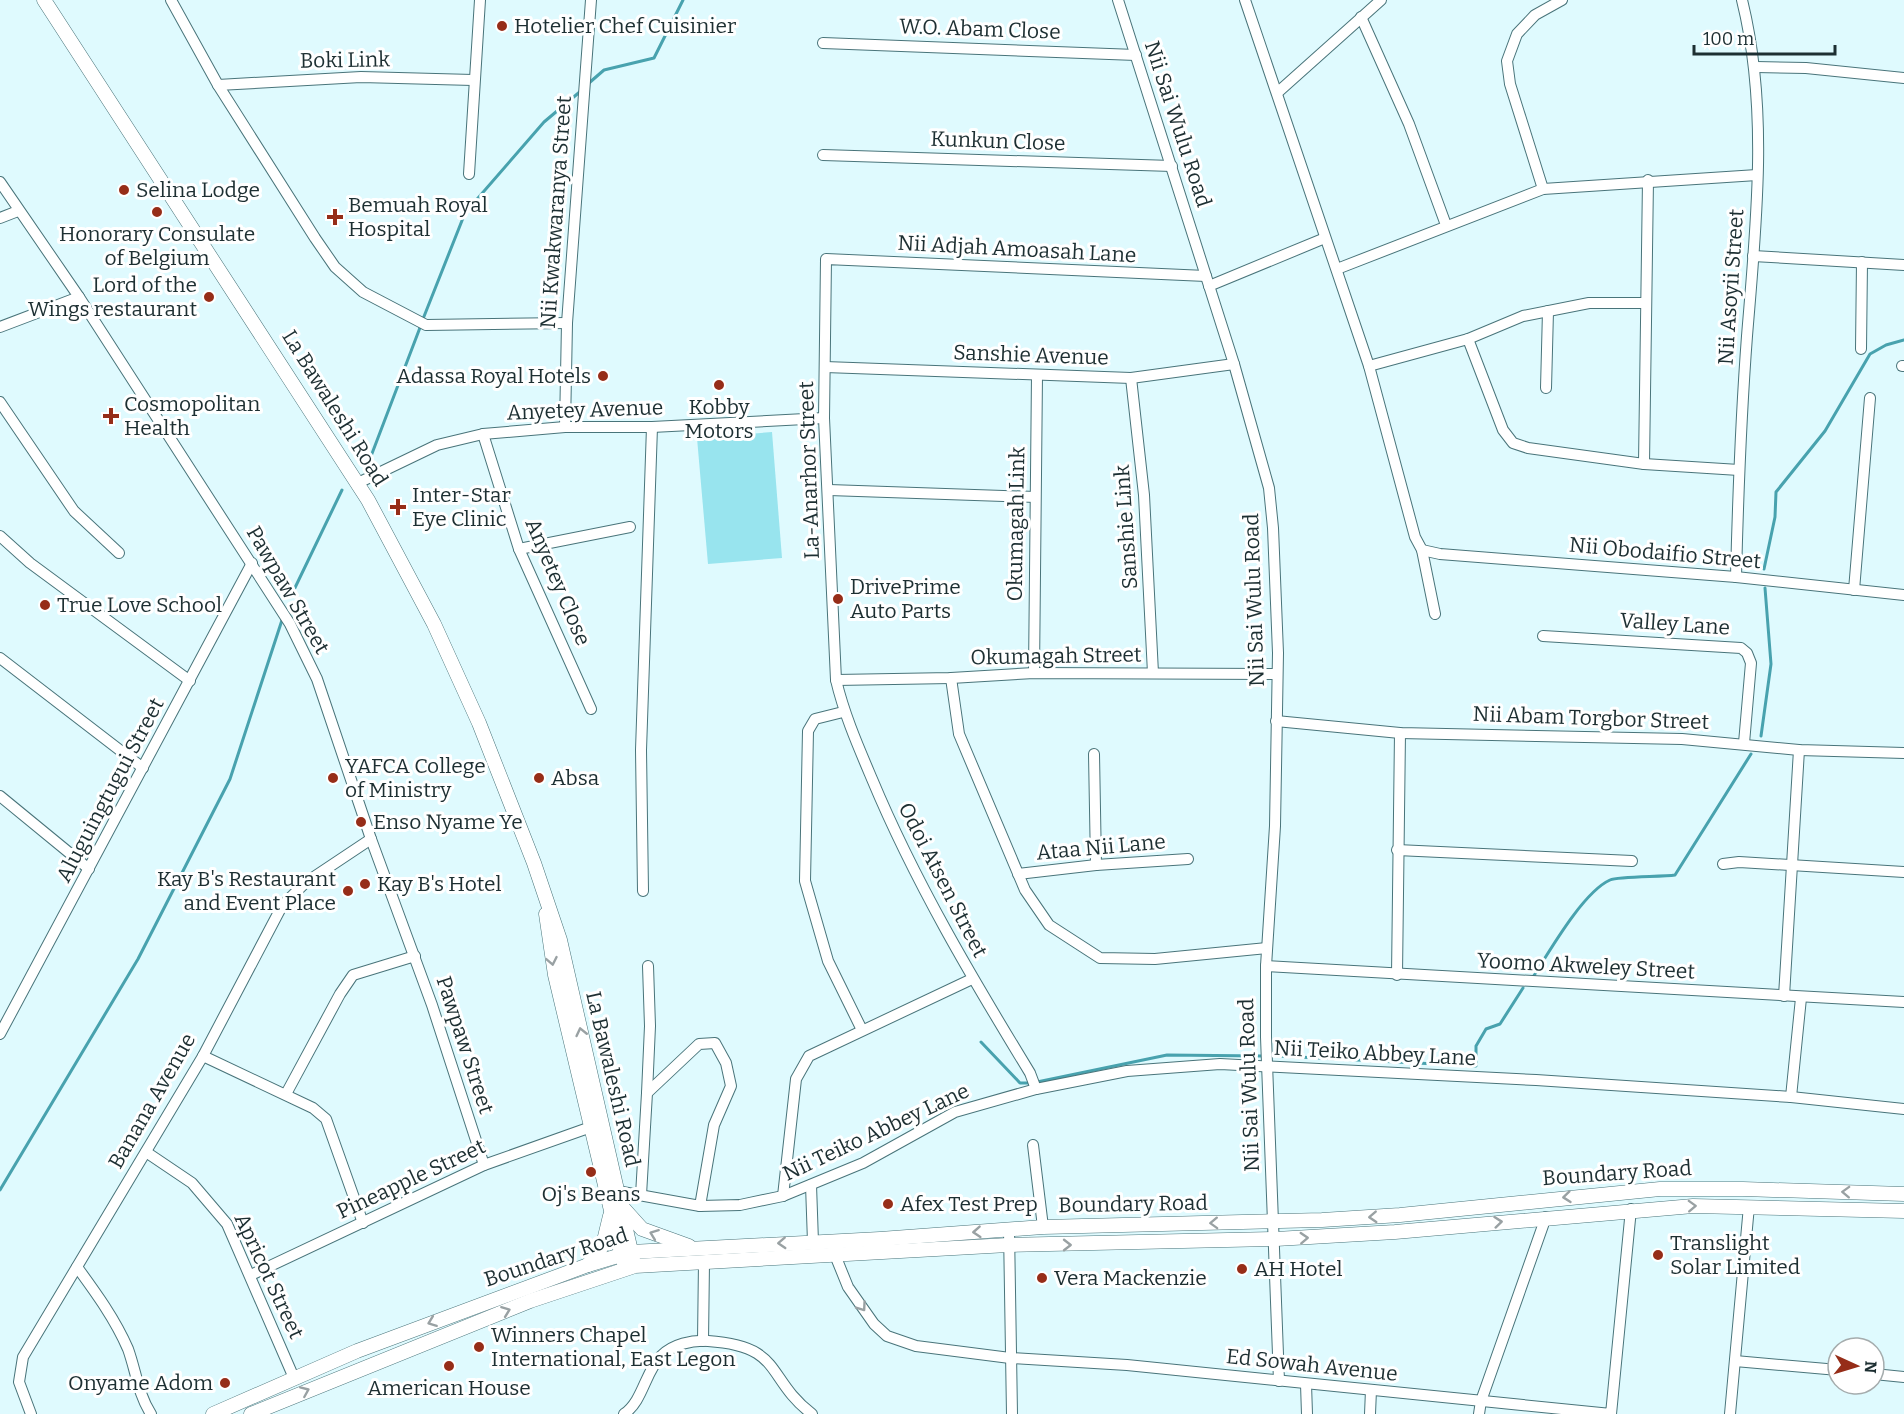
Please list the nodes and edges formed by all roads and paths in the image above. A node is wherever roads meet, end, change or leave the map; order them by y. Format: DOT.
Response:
graph roads {
  1 [pos="44,0"];
  2 [pos="171,0"];
  3 [pos="480,0"];
  4 [pos="591,0"];
  5 [pos="1118,0"];
  6 [pos="1245,0"];
  7 [pos="1381,0"];
  8 [pos="1562,0"];
  9 [pos="1742,0"];
  10 [pos="1361,16"];
  11 [pos="823,43"];
  12 [pos="1136,55"];
  13 [pos="1756,67"];
  14 [pos="1904,78"];
  15 [pos="473,80"];
  16 [pos="218,85"];
  17 [pos="1277,93"];
  18 [pos="823,154"];
  19 [pos="1172,166"];
  20 [pos="469,174"];
  21 [pos="1757,175"];
  22 [pos="1648,180"];
  23 [pos="0,182"];
  24 [pos="1543,189"];
  25 [pos="18,211"];
  26 [pos="0,218"];
  27 [pos="1446,225"];
  28 [pos="1325,238"];
  29 [pos="1753,256"];
  30 [pos="826,259"];
  31 [pos="1862,262"];
  32 [pos="1904,265"];
  33 [pos="1337,269"];
  34 [pos="1207,281"];
  35 [pos="79,297"];
  36 [pos="1646,303"];
  37 [pos="1548,311"];
  38 [pos="567,323"];
  39 [pos="0,327"];
  40 [pos="1468,339"];
  41 [pos="1861,350"];
  42 [pos="1234,364"];
  43 [pos="1369,366"];
  44 [pos="825,367"];
  45 [pos="1037,375"];
  46 [pos="1131,378"];
  47 [pos="1546,388"];
  48 [pos="1870,398"];
  49 [pos="0,402"];
  50 [pos="824,418"];
  51 [pos="565,427"];
  52 [pos="652,427"];
  53 [pos="483,434"];
  54 [pos="1644,464"];
  55 [pos="1739,470"];
  56 [pos="358,483"];
  57 [pos="828,490"];
  58 [pos="1035,497"];
  59 [pos="630,527"];
  60 [pos="0,536"];
  61 [pos="519,549"];
  62 [pos="1422,550"];
  63 [pos="119,553"];
  64 [pos="252,563"];
  65 [pos="1736,577"];
  66 [pos="1854,590"];
  67 [pos="1904,595"];
  68 [pos="1435,614"];
  69 [pos="1543,636"];
  70 [pos="0,658"];
  71 [pos="1034,673"];
  72 [pos="1153,673"];
  73 [pos="1277,674"];
  74 [pos="951,678"];
  75 [pos="836,680"];
  76 [pos="190,681"];
  77 [pos="591,709"];
  78 [pos="843,712"];
  79 [pos="1276,721"];
  80 [pos="1400,733"];
  81 [pos="1744,743"];
  82 [pos="1799,750"];
  83 [pos="1904,753"];
  84 [pos="1094,754"];
  85 [pos="143,768"];
  86 [pos="0,796"];
  87 [pos="371,839"];
  88 [pos="1397,849"];
  89 [pos="1188,859"];
  90 [pos="1632,861"];
  91 [pos="1096,864"];
  92 [pos="1724,864"];
  93 [pos="1792,864"];
  94 [pos="89,869"];
  95 [pos="1904,872"];
  96 [pos="1018,874"];
  97 [pos="643,891"];
  98 [pos="546,903"];
  99 [pos="1267,948"];
  100 [pos="414,956"];
  101 [pos="648,966"];
  102 [pos="1266,966"];
  103 [pos="1397,975"];
  104 [pos="972,979"];
  105 [pos="1784,996"];
  106 [pos="1801,998"];
  107 [pos="1904,1002"];
  108 [pos="862,1030"];
  109 [pos="0,1034"];
  110 [pos="203,1056"];
  111 [pos="1268,1068"];
  112 [pos="1035,1087"];
  113 [pos="647,1093"];
  114 [pos="286,1094"];
  115 [pos="1791,1097"];
  116 [pos="1904,1109"];
  117 [pos="591,1127"];
  118 [pos="1033,1145"];
  119 [pos="146,1152"];
  120 [pos="484,1166"];
  121 [pos="811,1185"];
  122 [pos="617,1191"];
  123 [pos="1904,1194"];
  124 [pos="641,1195"];
  125 [pos="783,1196"];
  126 [pos="699,1206"];
  127 [pos="1749,1206"];
  128 [pos="1631,1209"];
  129 [pos="616,1210"];
  130 [pos="1904,1211"];
  131 [pos="1546,1217"];
  132 [pos="1272,1221"];
  133 [pos="363,1223"];
  134 [pos="1042,1227"];
  135 [pos="1009,1230"];
  136 [pos="1276,1239"];
  137 [pos="813,1242"];
  138 [pos="1008,1245"];
  139 [pos="696,1249"];
  140 [pos="626,1253"];
  141 [pos="835,1255"];
  142 [pos="704,1262"];
  143 [pos="588,1265"];
  144 [pos="77,1267"];
  145 [pos="630,1267"];
  146 [pos="251,1275"];
  147 [pos="703,1341"];
  148 [pos="1010,1358"];
  149 [pos="1735,1361"];
  150 [pos="1826,1369"];
  151 [pos="1886,1375"];
  152 [pos="1904,1377"];
  153 [pos="294,1378"];
  154 [pos="1279,1381"];
  155 [pos="1306,1384"];
  156 [pos="1371,1390"];
  157 [pos="1481,1401"];
  158 [pos="628,1413"];
  159 [pos="31,1414"];
  160 [pos="151,1414"];
  161 [pos="213,1414"];
  162 [pos="251,1414"];
  163 [pos="812,1414"];
  164 [pos="1012,1414"];
  165 [pos="1307,1414"];
  166 [pos="1370,1414"];
  167 [pos="1479,1414"];
  168 [pos="1611,1414"];
  169 [pos="1730,1414"];
  1 -- 56 [label="main road, La Bawaleshi Road"];
  2 -- 16 [label="street"];
  3 -- 15 [label="street"];
  4 -- 38 [label="street, Nii Kwakwaranya Street"];
  5 -- 12 [label="street, Nii Sai Wulu Road"];
  6 -- 17 [label="street"];
  7 -- 10 [label="street"];
  8 -- 24 [label="street"];
  9 -- 13 [label="street, Nii Asoyii Street"];
  10 -- 17 [label="street"];
  10 -- 27 [label="street"];
  11 -- 12 [label="street, W.O. Abam Close"];
  12 -- 19 [label="street, Nii Sai Wulu Road"];
  13 -- 14 [label="street"];
  13 -- 21 [label="street, Nii Asoyii Street"];
  15 -- 16 [label="street, Boki Link"];
  15 -- 20 [label="street"];
  16 -- 38 [label="street"];
  17 -- 28 [label="street"];
  18 -- 19 [label="street, Kunkun Close"];
  19 -- 34 [label="street, Nii Sai Wulu Road"];
  21 -- 22 [label="street"];
  21 -- 29 [label="street, Nii Asoyii Street"];
  22 -- 24 [label="street"];
  22 -- 36 [label="street"];
  23 -- 25 [label="street, Pawpaw Street"];
  24 -- 27 [label="street"];
  25 -- 26 [label="street"];
  25 -- 35 [label="street, Pawpaw Street"];
  27 -- 33 [label="street"];
  28 -- 33 [label="street"];
  28 -- 34 [label="street"];
  29 -- 31 [label="street"];
  29 -- 55 [label="street, Nii Asoyii Street"];
  30 -- 34 [label="street, Nii Adjah Amoasah Lane"];
  30 -- 44 [label="street, La-Anarhor Street"];
  31 -- 32 [label="street"];
  31 -- 41 [label="street"];
  33 -- 43 [label="street"];
  34 -- 42 [label="street, Nii Sai Wulu Road"];
  35 -- 39 [label="street"];
  35 -- 64 [label="street, Pawpaw Street"];
  36 -- 37 [label="street"];
  36 -- 54 [label="street"];
  37 -- 40 [label="street"];
  37 -- 47 [label="street"];
  38 -- 51 [label="street, Nii Kwakwaranya Street"];
  40 -- 43 [label="street"];
  40 -- 54 [label="street"];
  42 -- 46 [label="street, Sanshie Avenue"];
  42 -- 73 [label="street, Nii Sai Wulu Road"];
  43 -- 62 [label="street"];
  44 -- 45 [label="street, Sanshie Avenue"];
  44 -- 50 [label="street, La-Anarhor Street"];
  45 -- 46 [label="street, Sanshie Avenue"];
  45 -- 58 [label="street, Okumagah Link"];
  46 -- 72 [label="street, Sanshie Link"];
  48 -- 66 [label="street"];
  49 -- 63 [label="street"];
  50 -- 52 [label="street, Anyetey Avenue"];
  50 -- 57 [label="street, La-Anarhor Street"];
  51 -- 52 [label="street, Anyetey Avenue"];
  51 -- 53 [label="street, Anyetey Avenue"];
  52 -- 97 [label="street"];
  53 -- 56 [label="street, Anyetey Avenue"];
  53 -- 61 [label="street, Anyetey Close"];
  54 -- 55 [label="street"];
  55 -- 65 [label="street, Nii Asoyii Street"];
  56 -- 98 [label="main road, La Bawaleshi Road"];
  57 -- 58 [label="street"];
  57 -- 75 [label="street, La-Anarhor Street"];
  58 -- 71 [label="street, Okumagah Link"];
  59 -- 61 [label="street"];
  60 -- 76 [label="street"];
  61 -- 77 [label="street, Anyetey Close"];
  62 -- 65 [label="street, Nii Obodaifio Street"];
  62 -- 68 [label="street"];
  64 -- 76 [label="street, Aluguingtugui Street"];
  64 -- 87 [label="street, Pawpaw Street"];
  65 -- 66 [label="street, Nii Obodaifio Street"];
  66 -- 67 [label="street, Nii Obodaifio Street"];
  69 -- 81 [label="street, Valley Lane"];
  70 -- 85 [label="street"];
  71 -- 72 [label="street, Okumagah Street"];
  71 -- 74 [label="street, Okumagah Street"];
  72 -- 73 [label="street, Okumagah Street"];
  73 -- 79 [label="street, Nii Sai Wulu Road"];
  74 -- 75 [label="street, Okumagah Street"];
  74 -- 96 [label="street"];
  75 -- 78 [label="street, Odoi Atsen Street"];
  76 -- 85 [label="street, Aluguingtugui Street"];
  78 -- 104 [label="street, Odoi Atsen Street"];
  78 -- 108 [label="street"];
  79 -- 80 [label="street, Nii Abam Torgbor Street"];
  79 -- 99 [label="street, Nii Sai Wulu Road"];
  80 -- 81 [label="street, Nii Abam Torgbor Street"];
  80 -- 88 [label="street"];
  81 -- 82 [label="street, Nii Abam Torgbor Street"];
  82 -- 83 [label="street, Nii Abam Torgbor Street"];
  82 -- 93 [label="street"];
  84 -- 91 [label="street"];
  85 -- 94 [label="street, Aluguingtugui Street"];
  86 -- 94 [label="street"];
  87 -- 100 [label="street, Pawpaw Street"];
  87 -- 110 [label="street, Banana Avenue"];
  88 -- 90 [label="street"];
  88 -- 103 [label="street"];
  89 -- 91 [label="street, Ataa Nii Lane"];
  91 -- 96 [label="street, Ataa Nii Lane"];
  92 -- 93 [label="street"];
  93 -- 95 [label="street"];
  93 -- 105 [label="street"];
  94 -- 109 [label="street, Aluguingtugui Street"];
  96 -- 99 [label="street"];
  98 -- 117 [label="main road, La Bawaleshi Road, one-way"];
  122 -- 98 [label="main road, La Bawaleshi Road, one-way"];
  99 -- 102 [label="street, Nii Sai Wulu Road"];
  100 -- 114 [label="street"];
  100 -- 120 [label="street, Pawpaw Street"];
  101 -- 113 [label="street"];
  102 -- 103 [label="street, Yoomo Akweley Street"];
  102 -- 111 [label="street, Nii Sai Wulu Road"];
  103 -- 105 [label="street, Yoomo Akweley Street"];
  104 -- 108 [label="street"];
  104 -- 112 [label="street, Odoi Atsen Street"];
  105 -- 106 [label="street, Yoomo Akweley Street"];
  106 -- 107 [label="street, Yoomo Akweley Street"];
  106 -- 115 [label="street"];
  108 -- 125 [label="street"];
  110 -- 114 [label="street"];
  110 -- 119 [label="street, Banana Avenue"];
  111 -- 112 [label="street, Nii Teiko Abbey Lane"];
  111 -- 115 [label="street, Nii Teiko Abbey Lane"];
  111 -- 132 [label="street, Nii Sai Wulu Road"];
  112 -- 121 [label="street, Nii Teiko Abbey Lane"];
  113 -- 124 [label="street"];
  113 -- 126 [label="street"];
  114 -- 133 [label="street"];
  115 -- 116 [label="street, Nii Teiko Abbey Lane"];
  117 -- 120 [label="street, Pineapple Street"];
  117 -- 129 [label="main road, La Bawaleshi Road"];
  118 -- 134 [label="street"];
  119 -- 144 [label="street, Banana Avenue"];
  119 -- 146 [label="street, Apricot Street"];
  120 -- 133 [label="street, Pineapple Street"];
  121 -- 125 [label="street, Nii Teiko Abbey Lane"];
  121 -- 137 [label="street"];
  122 -- 124 [label="street, Nii Teiko Abbey Lane"];
  122 -- 129 [label="main road, La Bawaleshi Road"];
  123 -- 132 [label="main road, Boundary Road, one-way"];
  124 -- 126 [label="street, Nii Teiko Abbey Lane"];
  125 -- 126 [label="street, Nii Teiko Abbey Lane"];
  128 -- 127 [label="main road, Boundary Road, one-way"];
  127 -- 130 [label="main road, Boundary Road"];
  127 -- 149 [label="street"];
  128 -- 131 [label="main road, Boundary Road"];
  128 -- 168 [label="street"];
  139 -- 129 [label="main road, one-way"];
  129 -- 140 [label="main road, La Bawaleshi Road"];
  129 -- 143 [label="main road"];
  136 -- 131 [label="main road, Boundary Road, one-way"];
  131 -- 157 [label="street"];
  132 -- 134 [label="main road, Boundary Road, one-way"];
  132 -- 136 [label="street, Nii Sai Wulu Road"];
  133 -- 146 [label="street, Pineapple Street"];
  134 -- 135 [label="main road, Boundary Road"];
  135 -- 137 [label="main road, Boundary Road, one-way"];
  135 -- 138 [label="street"];
  138 -- 136 [label="main road, Boundary Road, one-way"];
  136 -- 154 [label="street, Nii Sai Wulu Road"];
  137 -- 139 [label="main road, Boundary Road, one-way"];
  138 -- 141 [label="main road, Boundary Road"];
  138 -- 148 [label="street"];
  139 -- 140 [label="main road, Boundary Road"];
  140 -- 143 [label="main road, Boundary Road"];
  140 -- 145 [label="main road, La Bawaleshi Road"];
  141 -- 142 [label="main road, Boundary Road"];
  141 -- 148 [label="street, Ed Sowah Avenue, one-way"];
  142 -- 145 [label="main road, Boundary Road"];
  142 -- 147 [label="street"];
  143 -- 153 [label="main road, Boundary Road, one-way"];
  144 -- 159 [label="street, Banana Avenue"];
  144 -- 160 [label="street"];
  162 -- 145 [label="main road, Boundary Road, one-way"];
  146 -- 153 [label="street, Apricot Street"];
  147 -- 158 [label="street"];
  147 -- 163 [label="street"];
  148 -- 154 [label="street, Ed Sowah Avenue"];
  148 -- 164 [label="street"];
  149 -- 150 [label="street"];
  149 -- 169 [label="street"];
  151 -- 152 [label="street"];
  153 -- 161 [label="main road, Boundary Road"];
  154 -- 155 [label="street, Ed Sowah Avenue"];
  155 -- 156 [label="street, Ed Sowah Avenue"];
  155 -- 165 [label="street"];
  156 -- 157 [label="street, Ed Sowah Avenue"];
  156 -- 166 [label="street"];
  157 -- 167 [label="street"];
  157 -- 168 [label="street, Ed Sowah Avenue"];
}
